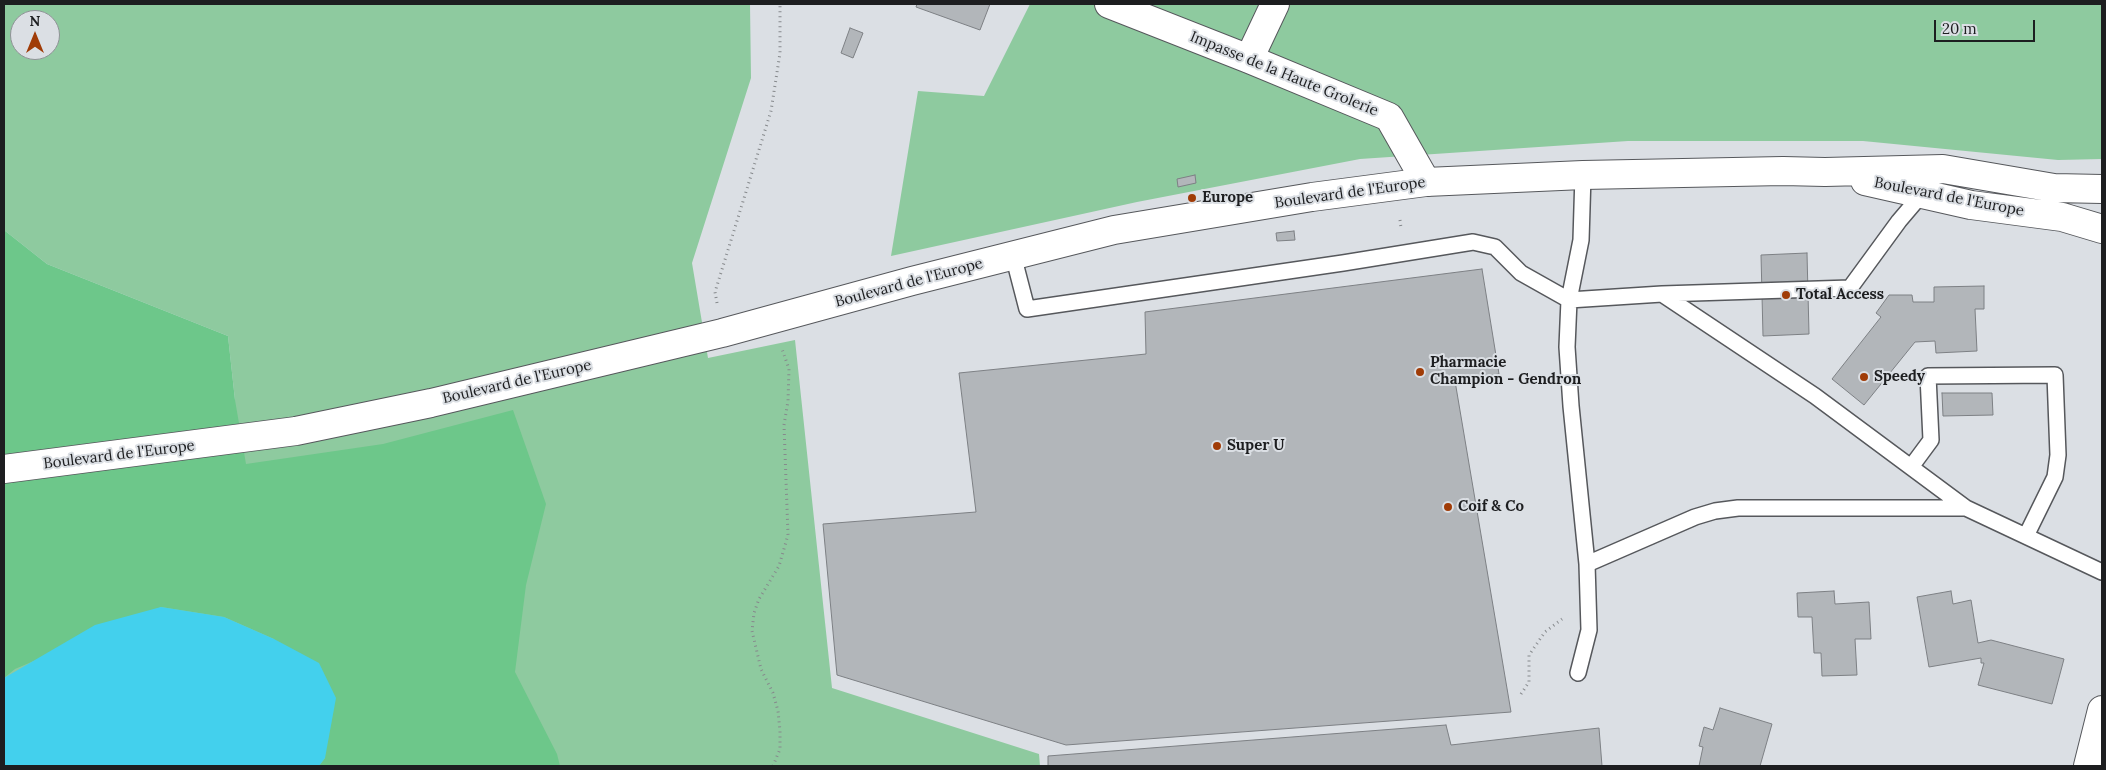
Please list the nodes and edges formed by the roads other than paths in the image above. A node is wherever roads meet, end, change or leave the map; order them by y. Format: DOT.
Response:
graph roads {
  1 [pos="1109,4"];
  2 [pos="1275,4"];
  3 [pos="1249,59"];
  4 [pos="1825,172"];
  5 [pos="1583,174"];
  6 [pos="1426,182"];
  7 [pos="2102,188"];
  8 [pos="1922,194"];
  9 [pos="2102,229"];
  10 [pos="1013,255"];
  11 [pos="1662,294"];
  12 [pos="1569,300"];
  13 [pos="1910,467"];
  14 [pos="4,469"];
  15 [pos="1966,508"];
  16 [pos="2026,536"];
  17 [pos="1587,564"];
  18 [pos="2102,572"];
  19 [pos="1578,673"];
  20 [pos="2102,710"];
  21 [pos="2088,766"];
  1 -- 3 [label="street, Impasse de la Haute Grolerie"];
  2 -- 3 [label="street"];
  3 -- 6 [label="street, Impasse de la Haute Grolerie"];
  4 -- 5 [label="street, Boulevard de l'Europe"];
  4 -- 7 [label="street, Boulevard de l'Europe"];
  4 -- 8 [label="street, Boulevard de l'Europe"];
  5 -- 6 [label="street, Boulevard de l'Europe"];
  5 -- 12 [label="lane"];
  6 -- 10 [label="street, Boulevard de l'Europe"];
  8 -- 9 [label="street, Boulevard de l'Europe"];
  8 -- 11 [label="lane"];
  10 -- 12 [label="lane"];
  10 -- 14 [label="street, Boulevard de l'Europe"];
  11 -- 12 [label="lane"];
  11 -- 13 [label="lane"];
  12 -- 17 [label="lane"];
  13 -- 15 [label="lane"];
  13 -- 16 [label="lane"];
  15 -- 16 [label="lane"];
  15 -- 17 [label="lane"];
  16 -- 18 [label="lane"];
  17 -- 19 [label="lane"];
  20 -- 21 [label="street"];
}
